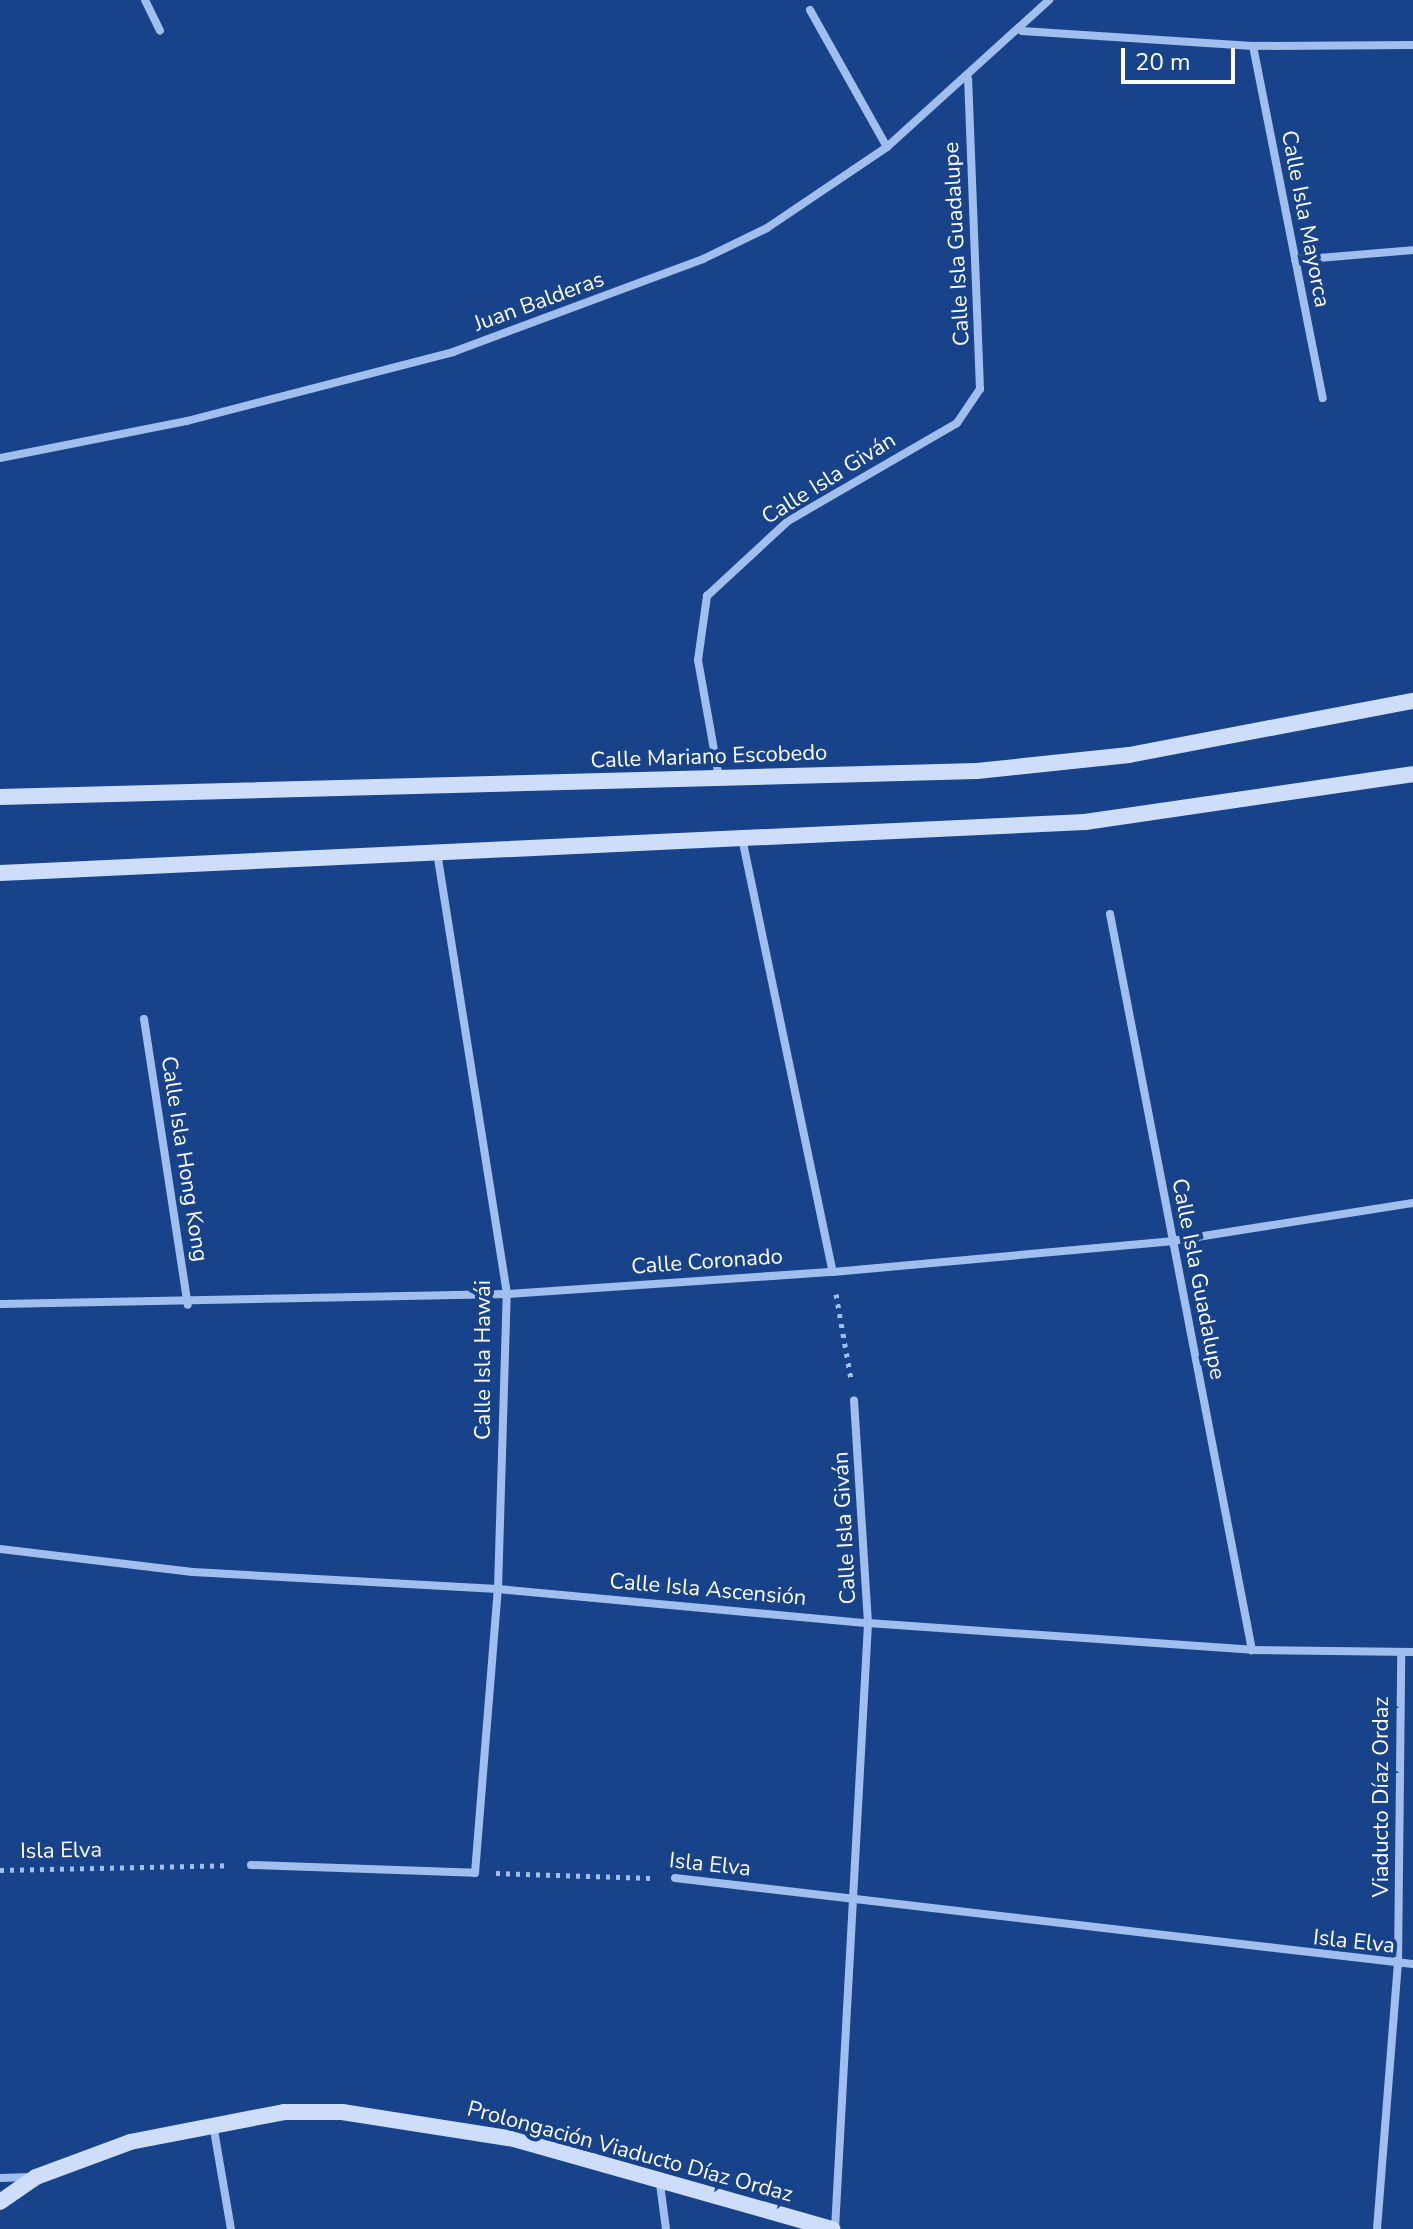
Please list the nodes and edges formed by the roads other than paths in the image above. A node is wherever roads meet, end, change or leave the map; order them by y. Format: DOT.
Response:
graph roads {
  1 [pos="145,0"];
  2 [pos="1049,0"];
  3 [pos="810,10"];
  4 [pos="160,31"];
  5 [pos="1022,31"];
  6 [pos="1413,45"];
  7 [pos="1253,46"];
  8 [pos="968,79"];
  9 [pos="887,147"];
  10 [pos="1413,250"];
  11 [pos="1295,260"];
  12 [pos="1323,398"];
  13 [pos="972,405"];
  14 [pos="0,458"];
  15 [pos="1413,701"];
  16 [pos="1413,774"];
  17 [pos="719,779"];
  18 [pos="0,797"];
  19 [pos="742,835"];
  20 [pos="437,851"];
  21 [pos="0,873"];
  22 [pos="1110,914"];
  23 [pos="144,1019"];
  24 [pos="1413,1203"];
  25 [pos="1172,1241"];
  26 [pos="833,1272"];
  27 [pos="507,1294"];
  28 [pos="0,1304"];
  29 [pos="188,1305"];
  30 [pos="854,1400"];
  31 [pos="0,1549"];
  32 [pos="498,1589"];
  33 [pos="868,1623"];
  34 [pos="1252,1650"];
  35 [pos="1413,1652"];
  36 [pos="1401,1653"];
  37 [pos="251,1865"];
  38 [pos="675,1878"];
  39 [pos="848,1897"];
  40 [pos="1413,1964"];
  41 [pos="1398,1965"];
  42 [pos="213,2124"];
  43 [pos="36,2177"];
  44 [pos="0,2178"];
  45 [pos="660,2184"];
  46 [pos="0,2202"];
  47 [pos="231,2229"];
  48 [pos="666,2229"];
  49 [pos="834,2229"];
  50 [pos="1377,2229"];
  1 -- 4 [label="street"];
  2 -- 5 [label="street, Juan Balderas"];
  3 -- 9 [label="street"];
  5 -- 7 [label="street"];
  5 -- 8 [label="street, Juan Balderas"];
  6 -- 7 [label="street"];
  7 -- 11 [label="street, Calle Isla Mayorca"];
  8 -- 9 [label="street, Juan Balderas"];
  8 -- 13 [label="street, Calle Isla Guadalupe"];
  9 -- 14 [label="street, Juan Balderas"];
  10 -- 11 [label="street"];
  11 -- 12 [label="street, Calle Isla Mayorca"];
  13 -- 17 [label="street, Calle Isla Giván"];
  15 -- 17 [label="main road, Calle Mariano Escobedo"];
  16 -- 19 [label="main road"];
  17 -- 18 [label="main road, Calle Mariano Escobedo"];
  19 -- 20 [label="main road"];
  19 -- 26 [label="street"];
  20 -- 21 [label="main road"];
  20 -- 27 [label="street, Calle Isla Hawái"];
  22 -- 25 [label="street, Calle Isla Guadalupe"];
  23 -- 29 [label="street, Calle Isla Hong Kong"];
  24 -- 25 [label="street, Calle Coronado"];
  25 -- 26 [label="street, Calle Coronado"];
  25 -- 34 [label="street, Calle Isla Guadalupe"];
  26 -- 27 [label="street, Calle Coronado"];
  27 -- 29 [label="street, Calle Coronado"];
  27 -- 32 [label="street, Calle Isla Hawái"];
  28 -- 29 [label="street, Calle Coronado"];
  30 -- 33 [label="street, Calle Isla Giván"];
  31 -- 32 [label="street, Calle Isla Ascensión"];
  32 -- 33 [label="street, Calle Isla Ascensión"];
  32 -- 37 [label="street, Calle Isla Hawái"];
  33 -- 34 [label="street, Calle Isla Ascensión"];
  33 -- 39 [label="street, Calle Isla Giván"];
  34 -- 36 [label="street, Calle Isla Ascensión"];
  35 -- 36 [label="street, Calle Isla Ascensión"];
  36 -- 41 [label="street, Viaducto Díaz Ordaz"];
  38 -- 39 [label="street, Isla Elva"];
  39 -- 41 [label="street, Isla Elva"];
  39 -- 49 [label="street, Calle Isla Giván"];
  40 -- 41 [label="street, Isla Elva"];
  41 -- 50 [label="street, Viaducto Díaz Ordaz"];
  42 -- 43 [label="main road, Prolongación Viaducto Díaz Ordaz"];
  42 -- 45 [label="main road, Prolongación Viaducto Díaz Ordaz"];
  42 -- 47 [label="street"];
  43 -- 44 [label="street"];
  43 -- 46 [label="main road, Prolongación Viaducto Díaz Ordaz"];
  45 -- 48 [label="street"];
  45 -- 49 [label="main road, Prolongación Viaducto Díaz Ordaz"];
}
